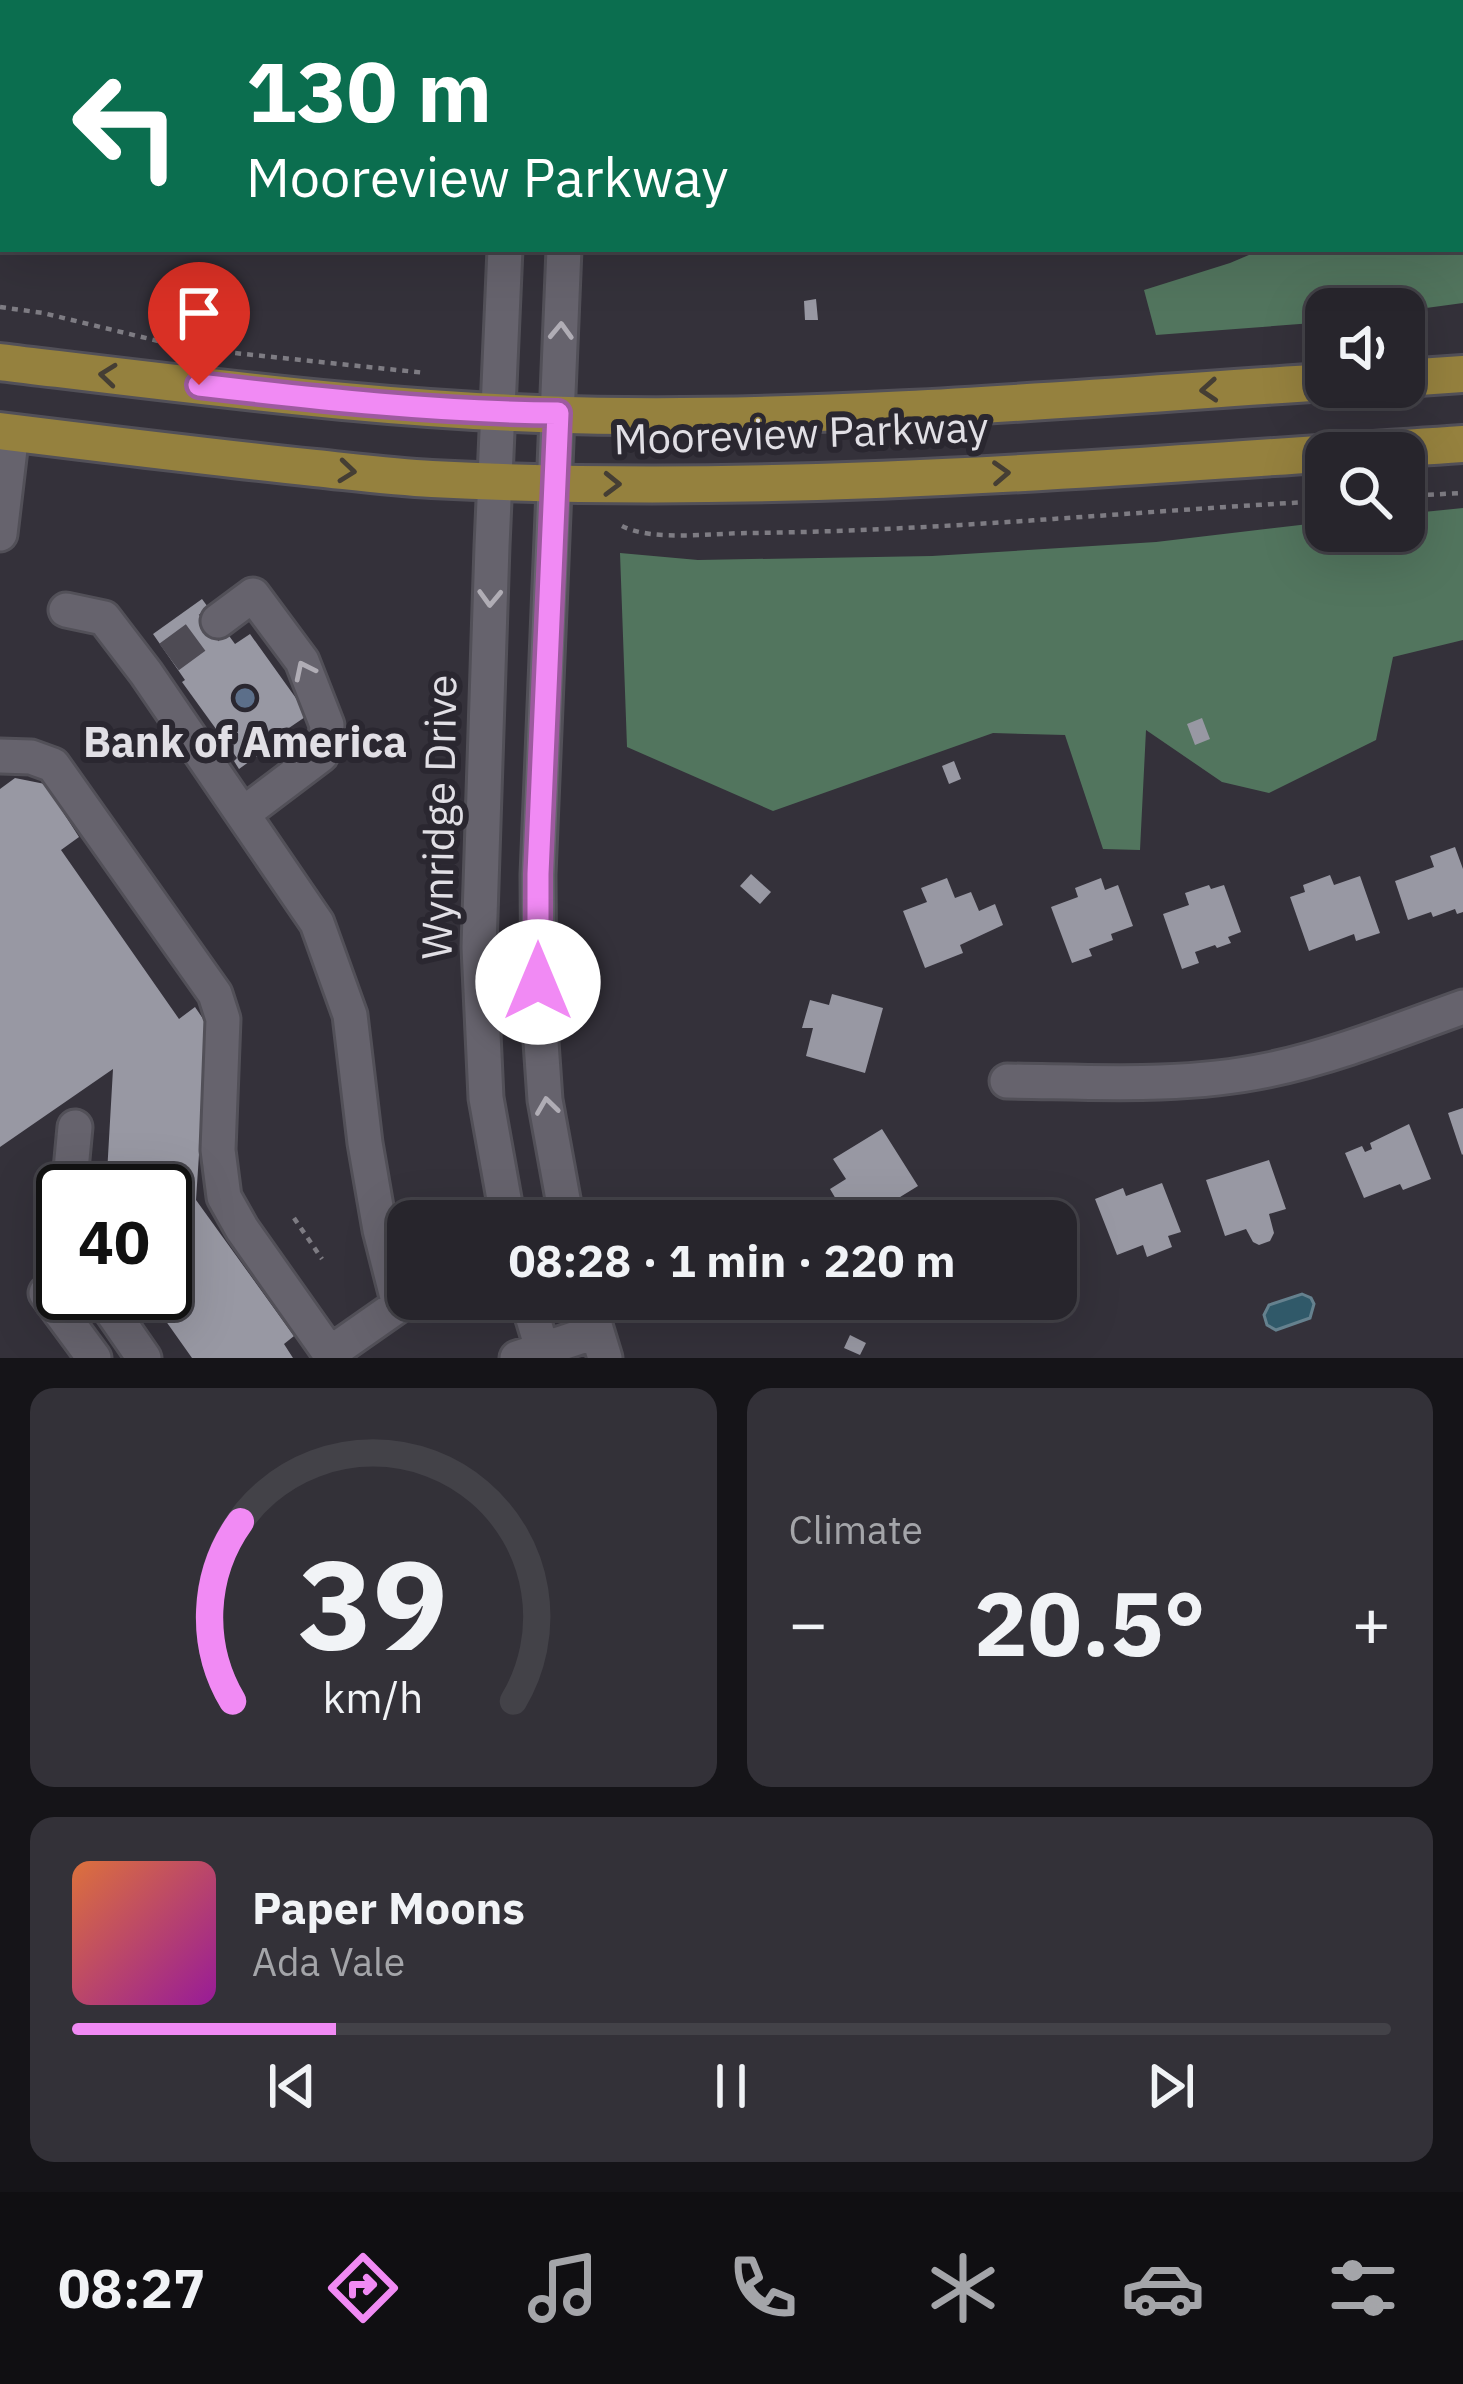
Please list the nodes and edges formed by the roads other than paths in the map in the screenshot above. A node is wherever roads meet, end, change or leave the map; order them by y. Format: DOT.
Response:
graph roads {
  1 [pos="506,252"];
  2 [pos="565,252"];
  3 [pos="0,362"];
  4 [pos="1463,374"];
  5 [pos="1425,376"];
  6 [pos="1305,383"];
  7 [pos="499,412"];
  8 [pos="558,413"];
  9 [pos="6,432"];
  10 [pos="1463,444"];
  11 [pos="495,481"];
  12 [pos="556,484"];
  13 [pos="0,534"];
  14 [pos="66,610"];
  15 [pos="218,621"];
  16 [pos="0,756"];
  17 [pos="243,814"];
  18 [pos="1463,1007"];
  19 [pos="1007,1081"];
  20 [pos="75,1127"];
  21 [pos="72,1164"];
  22 [pos="504,1200"];
  23 [pos="563,1200"];
  24 [pos="66,1320"];
  25 [pos="118,1320"];
  26 [pos="529,1320"];
  27 [pos="596,1330"];
  28 [pos="535,1355"];
  29 [pos="331,1356"];
  30 [pos="94,1358"];
  31 [pos="144,1358"];
  1 -- 7 [label="street, Wynridge Drive"];
  8 -- 2 [label="street, one-way"];
  7 -- 3 [label="main road, Mooreview Parkway, one-way"];
  4 -- 5 [label="main road"];
  6 -- 8 [label="main road, Mooreview Parkway, one-way"];
  7 -- 8 [label="main road, Mooreview Parkway"];
  7 -- 11 [label="street, Wynridge Drive"];
  8 -- 12 [label="street"];
  9 -- 11 [label="main road, Mooreview Parkway, one-way"];
  9 -- 13 [label="street"];
  12 -- 10 [label="main road, Mooreview Parkway, one-way"];
  11 -- 12 [label="main road, Mooreview Parkway"];
  11 -- 22 [label="street, Wynridge Drive, one-way"];
  23 -- 12 [label="street, one-way"];
  14 -- 17 [label="street"];
  17 -- 15 [label="street, one-way"];
  16 -- 29 [label="street"];
  17 -- 29 [label="street"];
  18 -- 19 [label="street"];
  20 -- 21 [label="street"];
  24 -- 30 [label="street"];
  25 -- 31 [label="street"];
  26 -- 28 [label="street"];
  27 -- 28 [label="street"];
}
